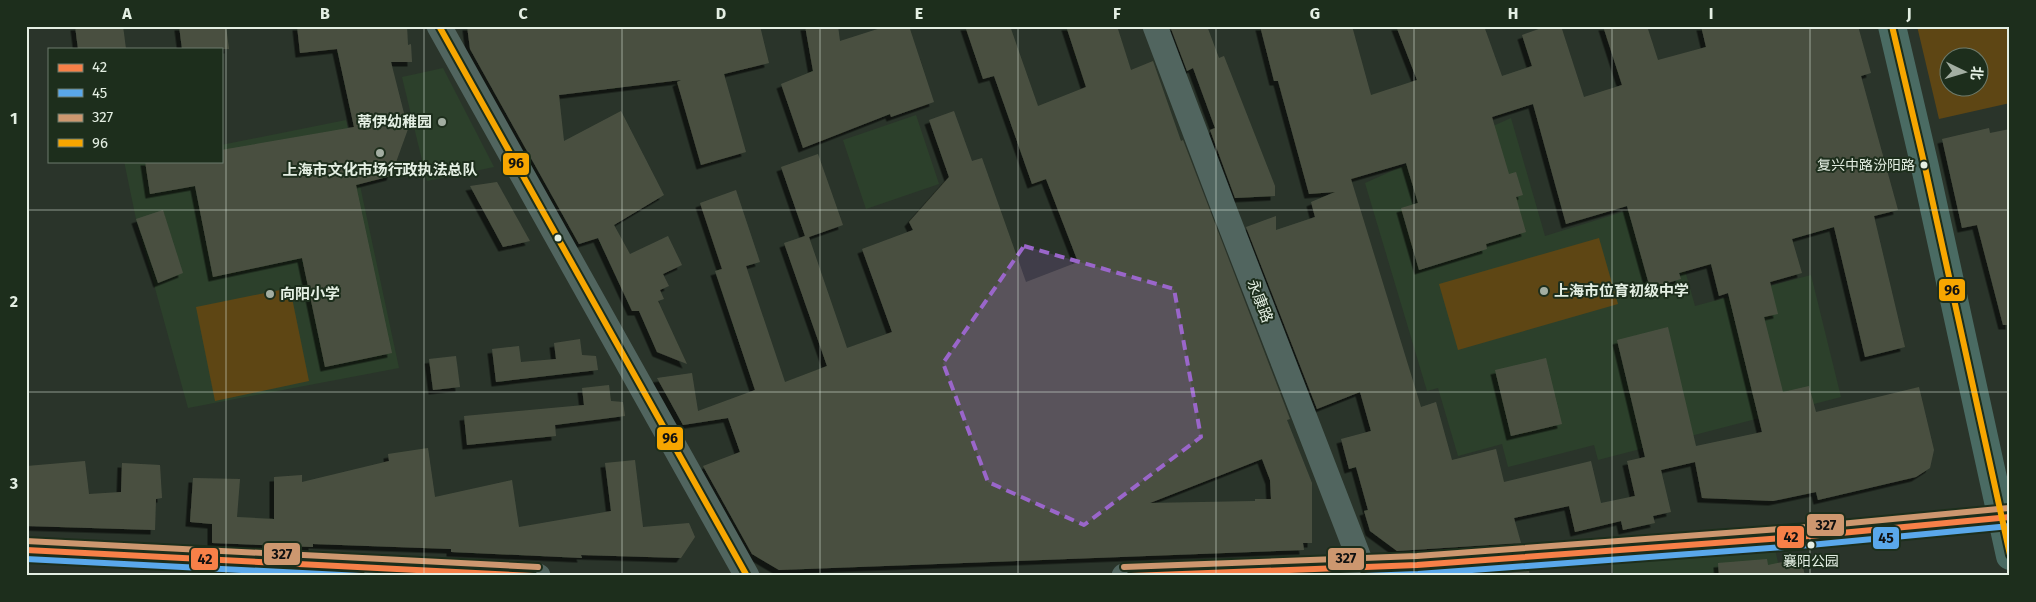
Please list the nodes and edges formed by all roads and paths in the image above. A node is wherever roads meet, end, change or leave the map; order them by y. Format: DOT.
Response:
graph roads {
  1 [pos="439,26"];
  2 [pos="1155,26"];
  3 [pos="1892,26"];
  4 [pos="2006,517"];
  5 [pos="26,550"];
  6 [pos="2010,556"];
  7 [pos="162,566"];
  8 [pos="1365,571"];
  9 [pos="538,576"];
  10 [pos="747,576"];
  11 [pos="1124,576"];
  1 -- 10 [label="street"];
  2 -- 8 [label="street, 永康路"];
  3 -- 4 [label="main road"];
  4 -- 6 [label="main road"];
  4 -- 8 [label="street"];
  5 -- 7 [label="street"];
  7 -- 9 [label="street"];
  8 -- 11 [label="street"];
}
